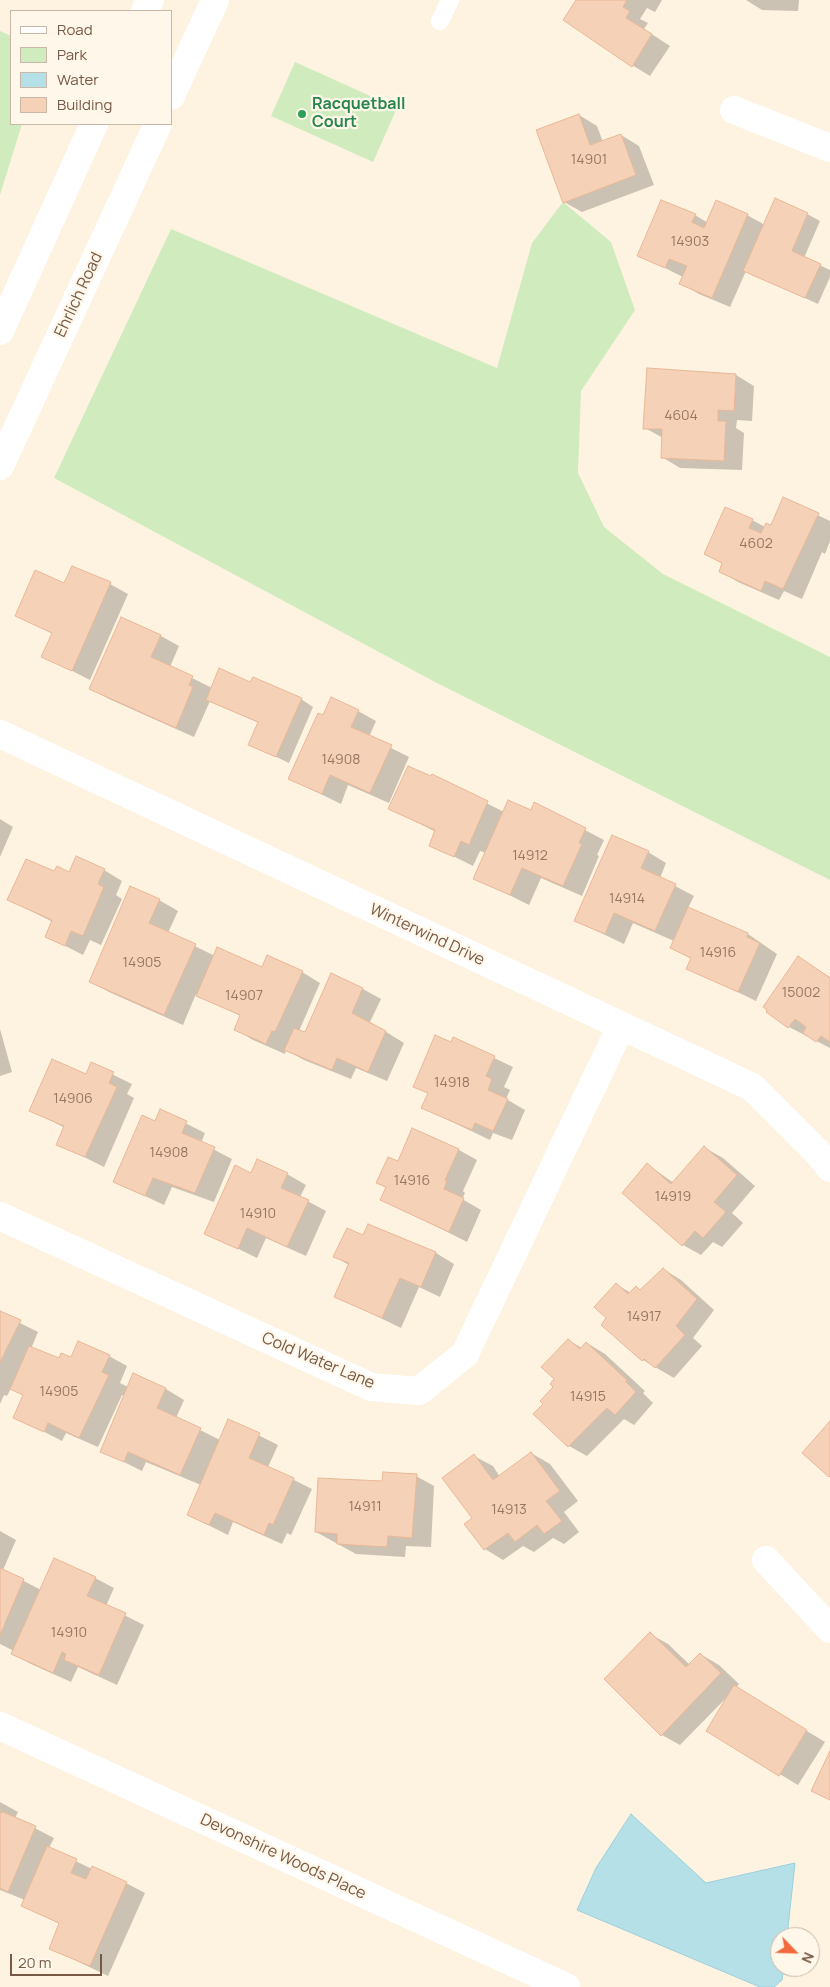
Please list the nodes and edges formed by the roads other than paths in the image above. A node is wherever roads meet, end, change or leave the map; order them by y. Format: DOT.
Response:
graph roads {
  1 [pos="215,0"];
  2 [pos="450,0"];
  3 [pos="440,21"];
  4 [pos="172,94"];
  5 [pos="734,110"];
  6 [pos="94,125"];
  7 [pos="158,125"];
  8 [pos="830,148"];
  9 [pos="0,332"];
  10 [pos="0,466"];
  11 [pos="0,734"];
  12 [pos="621,1026"];
  13 [pos="830,1168"];
  14 [pos="0,1216"];
  15 [pos="766,1560"];
  16 [pos="830,1629"];
  17 [pos="0,1726"];
  18 [pos="566,1987"];
  1 -- 4 [label="street"];
  2 -- 3 [label="lane"];
  5 -- 8 [label="street"];
  6 -- 9 [label="street"];
  7 -- 10 [label="street, Ehrlich Road"];
  11 -- 12 [label="street, Winterwind Drive"];
  12 -- 13 [label="street, Winterwind Drive"];
  12 -- 14 [label="street, Cold Water Lane"];
  15 -- 16 [label="street"];
  17 -- 18 [label="street, Devonshire Woods Place"];
}
